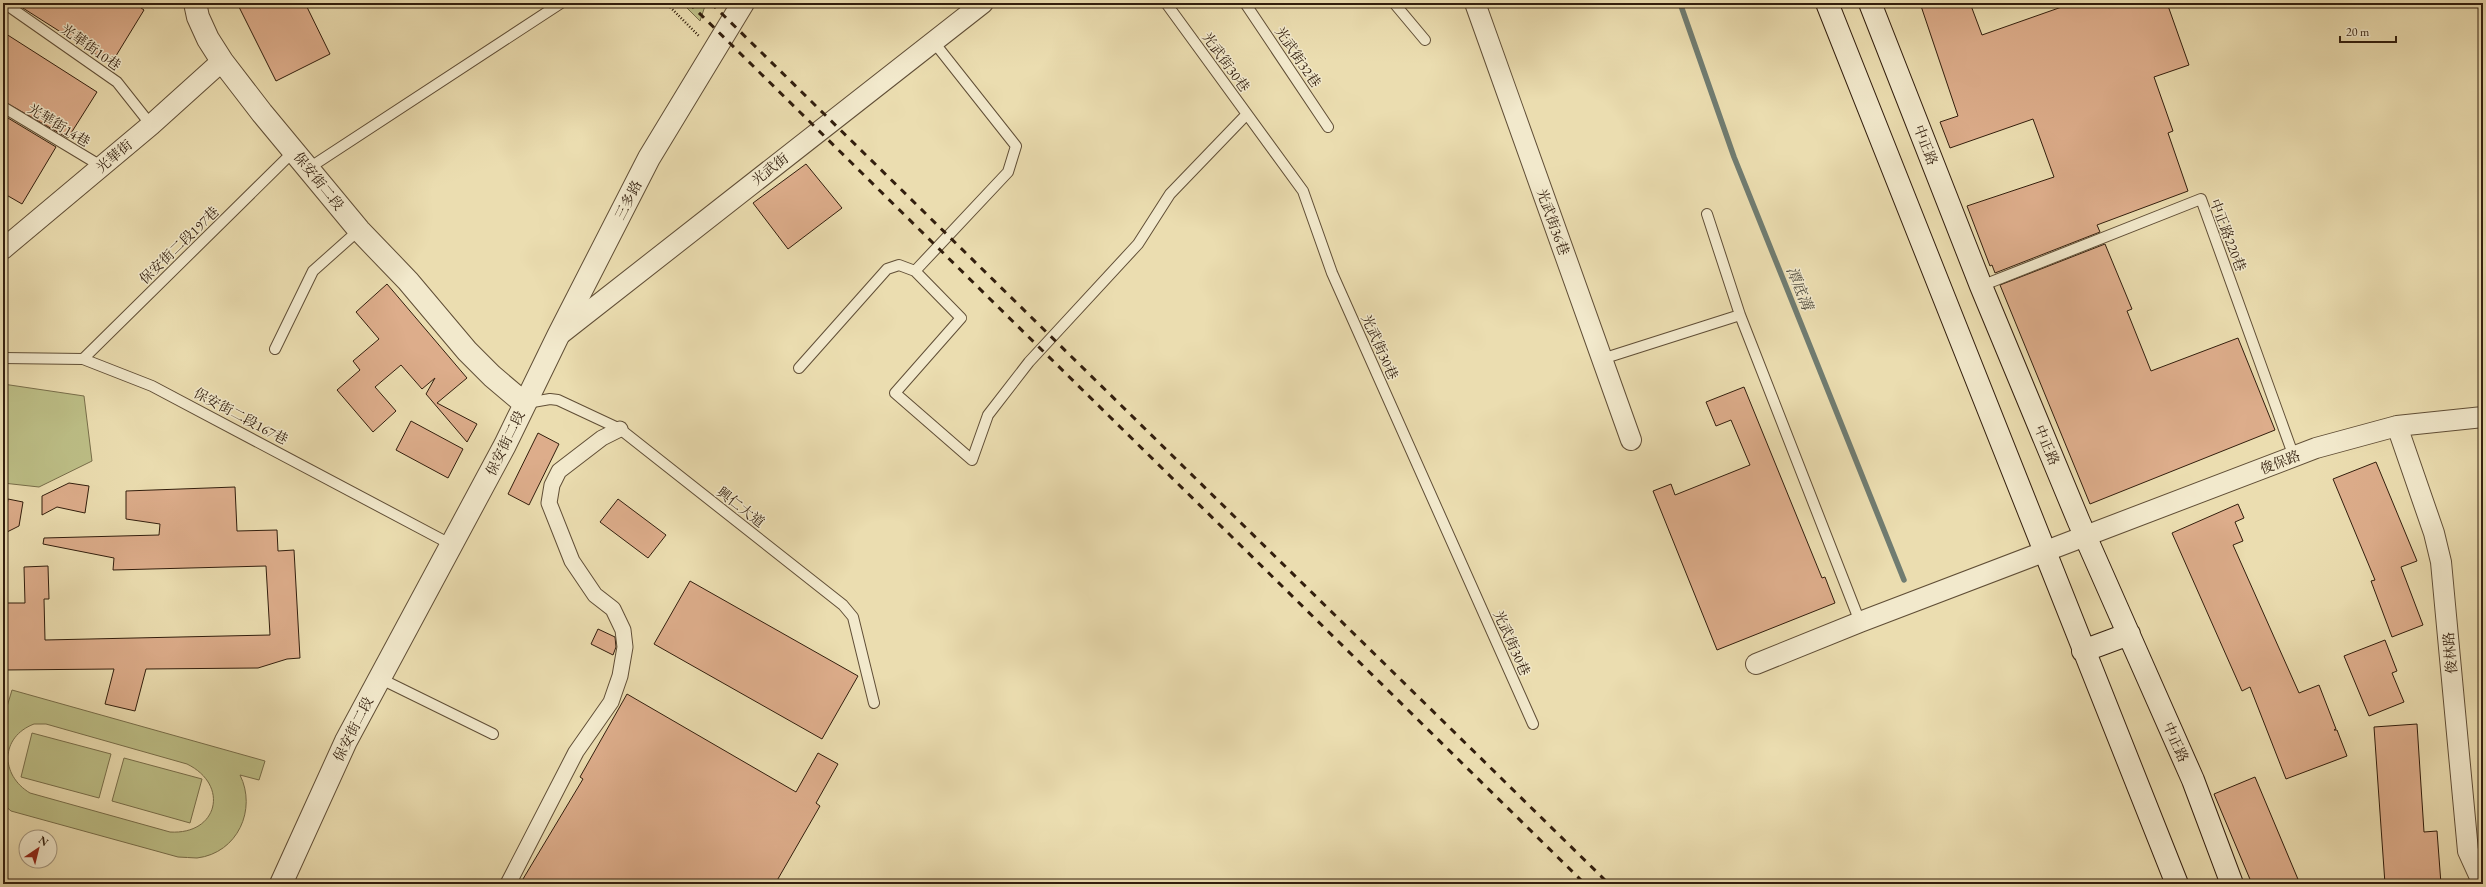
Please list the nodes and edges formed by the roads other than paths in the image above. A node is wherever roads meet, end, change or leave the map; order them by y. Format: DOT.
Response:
graph roads {
  1 [pos="4,3"];
  2 [pos="195,3"];
  3 [pos="561,3"];
  4 [pos="743,3"];
  5 [pos="983,3"];
  6 [pos="1166,3"];
  7 [pos="1245,3"];
  8 [pos="1394,3"];
  9 [pos="1475,3"];
  10 [pos="1827,3"];
  11 [pos="1870,3"];
  12 [pos="1425,40"];
  13 [pos="933,41"];
  14 [pos="222,62"];
  15 [pos="3,107"];
  16 [pos="1247,114"];
  17 [pos="151,125"];
  18 [pos="1328,127"];
  19 [pos="294,151"];
  20 [pos="101,166"];
  21 [pos="309,168"];
  22 [pos="1707,214"];
  23 [pos="359,230"];
  24 [pos="5,243"];
  25 [pos="915,271"];
  26 [pos="1981,286"];
  27 [pos="1740,315"];
  28 [pos="558,336"];
  29 [pos="275,349"];
  30 [pos="3,358"];
  31 [pos="83,359"];
  32 [pos="1602,359"];
  33 [pos="799,368"];
  34 [pos="525,404"];
  35 [pos="2483,417"];
  36 [pos="2397,426"];
  37 [pos="620,429"];
  38 [pos="1632,440"];
  39 [pos="2294,457"];
  40 [pos="2085,537"];
  41 [pos="452,545"];
  42 [pos="2044,552"];
  43 [pos="1860,622"];
  44 [pos="2129,634"];
  45 [pos="2083,651"];
  46 [pos="1756,664"];
  47 [pos="379,678"];
  48 [pos="874,703"];
  49 [pos="1532,724"];
  50 [pos="493,734"];
  51 [pos="281,884"];
  52 [pos="508,884"];
  53 [pos="2177,884"];
  54 [pos="2232,884"];
  55 [pos="2483,884"];
  1 -- 17 [label="lane, 光華街10巷"];
  2 -- 14 [label="main road, 保安街二段"];
  3 -- 21 [label="lane"];
  4 -- 28 [label="main road, 三多路"];
  5 -- 13 [label="street, 光武街"];
  6 -- 16 [label="lane, 光武街30巷"];
  7 -- 18 [label="lane, 光武街32巷"];
  8 -- 12 [label="lane"];
  9 -- 32 [label="street, 光武街36巷"];
  10 -- 42 [label="main road"];
  11 -- 26 [label="main road, 中正路"];
  13 -- 25 [label="lane"];
  13 -- 28 [label="street, 光武街"];
  14 -- 17 [label="street, 光華街"];
  14 -- 19 [label="main road, 保安街二段"];
  15 -- 20 [label="lane, 光華街14巷"];
  16 -- 25 [label="lane"];
  16 -- 49 [label="lane, 光武街30巷"];
  17 -- 20 [label="street, 光華街"];
  19 -- 21 [label="main road, 保安街二段"];
  19 -- 31 [label="lane, 保安街二段197巷"];
  20 -- 24 [label="street, 光華街"];
  21 -- 23 [label="main road, 保安街二段"];
  22 -- 27 [label="lane"];
  23 -- 29 [label="lane"];
  23 -- 34 [label="main road, 保安街二段"];
  25 -- 33 [label="lane"];
  26 -- 39 [label="lane, 中正路220巷"];
  26 -- 40 [label="main road, 中正路"];
  27 -- 32 [label="lane"];
  27 -- 43 [label="lane"];
  28 -- 34 [label="main road, 三多路"];
  30 -- 31 [label="lane, 保安街二段167巷"];
  31 -- 41 [label="lane, 保安街二段167巷"];
  32 -- 38 [label="street, 光武街36巷"];
  34 -- 37 [label="lane, 興仁大道"];
  34 -- 41 [label="main road, 保安街二段"];
  35 -- 36 [label="street, 俊保路"];
  36 -- 39 [label="street, 俊保路"];
  36 -- 55 [label="street, 俊林路"];
  37 -- 48 [label="lane, 興仁大道"];
  37 -- 52 [label="street"];
  39 -- 40 [label="street, 俊保路"];
  40 -- 42 [label="street, 俊保路"];
  40 -- 44 [label="main road, 中正路"];
  41 -- 47 [label="main road, 保安街二段"];
  42 -- 43 [label="street, 俊保路"];
  42 -- 45 [label="main road"];
  43 -- 46 [label="street, 俊保路"];
  44 -- 45 [label="main road"];
  44 -- 54 [label="main road, 中正路"];
  45 -- 53 [label="main road"];
  47 -- 50 [label="lane"];
  47 -- 51 [label="main road, 保安街二段"];
}
